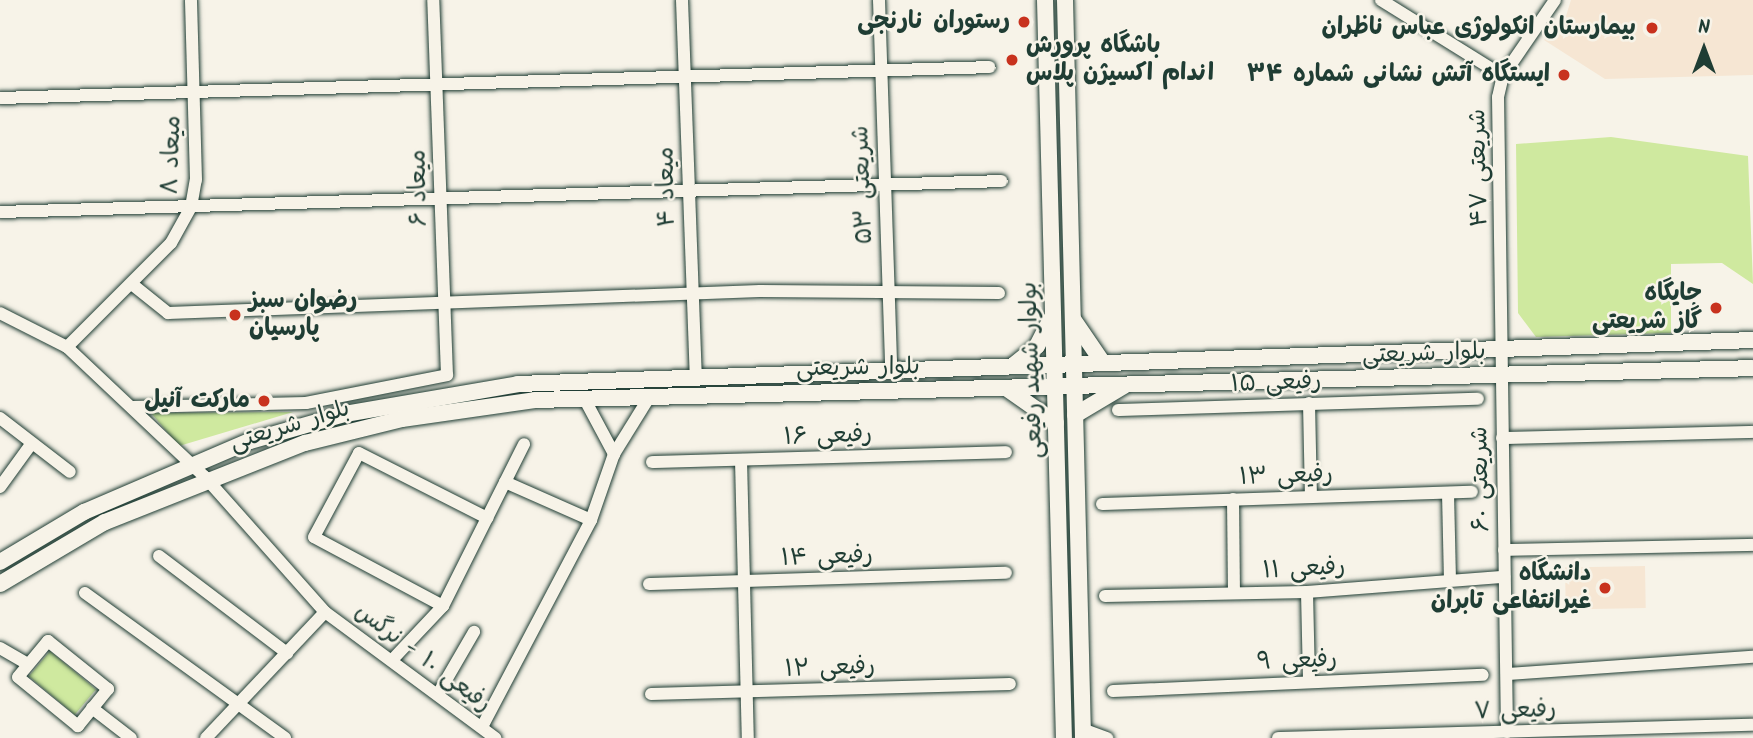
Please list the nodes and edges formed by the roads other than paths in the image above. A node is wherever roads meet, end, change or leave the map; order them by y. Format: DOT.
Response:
graph roads {
  1 [pos="191,0"];
  2 [pos="433,0"];
  3 [pos="682,0"];
  4 [pos="878,0"];
  5 [pos="1045,0"];
  6 [pos="1065,0"];
  7 [pos="1381,0"];
  8 [pos="1555,0"];
  9 [pos="990,67"];
  10 [pos="881,71"];
  11 [pos="1503,76"];
  12 [pos="685,78"];
  13 [pos="439,84"];
  14 [pos="195,96"];
  15 [pos="0,98"];
  16 [pos="1002,181"];
  17 [pos="884,183"];
  18 [pos="687,190"];
  19 [pos="440,196"];
  20 [pos="191,207"];
  21 [pos="0,212"];
  22 [pos="133,285"];
  23 [pos="691,293"];
  24 [pos="999,293"];
  25 [pos="887,296"];
  26 [pos="442,305"];
  27 [pos="1071,315"];
  28 [pos="2,316"];
  29 [pos="1053,317"];
  30 [pos="1753,340"];
  31 [pos="67,346"];
  32 [pos="1504,351"];
  33 [pos="1015,363"];
  34 [pos="1054,363"];
  35 [pos="1073,363"];
  36 [pos="1103,363"];
  37 [pos="891,368"];
  38 [pos="1753,368"];
  39 [pos="696,373"];
  40 [pos="1501,374"];
  41 [pos="1126,385"];
  42 [pos="1055,386"];
  43 [pos="1074,386"];
  44 [pos="1003,387"];
  45 [pos="650,396"];
  46 [pos="584,398"];
  47 [pos="1478,399"];
  48 [pos="1309,403"];
  49 [pos="133,407"];
  50 [pos="1118,410"];
  51 [pos="1074,415"];
  52 [pos="0,418"];
  53 [pos="1056,423"];
  54 [pos="1753,432"];
  55 [pos="1502,438"];
  56 [pos="32,443"];
  57 [pos="524,444"];
  58 [pos="1006,452"];
  59 [pos="614,454"];
  60 [pos="741,460"];
  61 [pos="652,462"];
  62 [pos="189,463"];
  63 [pos="70,472"];
  64 [pos="205,477"];
  65 [pos="505,482"];
  66 [pos="0,487"];
  67 [pos="1472,492"];
  68 [pos="1448,493"];
  69 [pos="1311,496"];
  70 [pos="1233,499"];
  71 [pos="1102,504"];
  72 [pos="487,518"];
  73 [pos="591,520"];
  74 [pos="1753,545"];
  75 [pos="1504,550"];
  76 [pos="159,556"];
  77 [pos="0,562"];
  78 [pos="1006,573"];
  79 [pos="1504,577"];
  80 [pos="1450,578"];
  81 [pos="744,580"];
  82 [pos="0,584"];
  83 [pos="649,584"];
  84 [pos="1307,592"];
  85 [pos="85,593"];
  86 [pos="1234,593"];
  87 [pos="1105,596"];
  88 [pos="443,606"];
  89 [pos="325,612"];
  90 [pos="474,632"];
  91 [pos="0,648"];
  92 [pos="287,653"];
  93 [pos="1753,657"];
  94 [pos="393,659"];
  95 [pos="29,664"];
  96 [pos="1507,674"];
  97 [pos="1483,675"];
  98 [pos="1309,682"];
  99 [pos="1010,684"];
  100 [pos="747,691"];
  101 [pos="1113,691"];
  102 [pos="438,694"];
  103 [pos="651,694"];
  104 [pos="239,704"];
  105 [pos="92,708"];
  106 [pos="1753,725"];
  107 [pos="482,727"];
  108 [pos="1507,732"];
  109 [pos="1083,733"];
  110 [pos="1658,733"];
  111 [pos="1061,734"];
  112 [pos="131,738"];
  113 [pos="206,738"];
  114 [pos="285,738"];
  115 [pos="495,738"];
  116 [pos="748,738"];
  117 [pos="1107,738"];
  118 [pos="1278,738"];
  1 -- 14 [label="street, میعاد ۸"];
  2 -- 13 [label="street, میعاد ۶"];
  3 -- 12 [label="street, میعاد ۴"];
  4 -- 10 [label="street, شریعتی ۵۳"];
  5 -- 29 [label="main road, بولوار شهید رفیعی"];
  6 -- 27 [label="main road, بولوار شهید رفیعی"];
  7 -- 11 [label="street"];
  8 -- 11 [label="street, شریعتی ۴۷"];
  9 -- 10 [label="street"];
  10 -- 12 [label="street"];
  10 -- 17 [label="street, شریعتی ۵۳"];
  11 -- 32 [label="street, شریعتی ۴۷"];
  12 -- 13 [label="street"];
  12 -- 18 [label="street, میعاد ۴"];
  13 -- 14 [label="street"];
  13 -- 19 [label="street, میعاد ۶"];
  14 -- 15 [label="street"];
  14 -- 20 [label="street, میعاد ۸"];
  16 -- 17 [label="street"];
  17 -- 18 [label="street"];
  17 -- 25 [label="street, شریعتی ۵۳"];
  18 -- 19 [label="street"];
  18 -- 23 [label="street, میعاد ۴"];
  19 -- 20 [label="street"];
  19 -- 26 [label="street, میعاد ۶"];
  20 -- 21 [label="street"];
  20 -- 22 [label="street, میعاد ۸"];
  22 -- 26 [label="street"];
  22 -- 31 [label="street, میعاد ۸"];
  23 -- 25 [label="street"];
  23 -- 26 [label="street"];
  23 -- 39 [label="street, میعاد ۴"];
  24 -- 25 [label="street"];
  25 -- 37 [label="street, شریعتی ۵۳"];
  26 -- 49 [label="street, میعاد ۶"];
  27 -- 35 [label="main road, بولوار شهید رفیعی"];
  27 -- 36 [label="main road"];
  28 -- 31 [label="street, رفیعی ۱۰ - نرگس"];
  29 -- 33 [label="main road"];
  29 -- 34 [label="main road, بولوار شهید رفیعی"];
  30 -- 32 [label="main road, بلوار شریعتی"];
  31 -- 49 [label="street, رفیعی ۱۰ - نرگس"];
  32 -- 36 [label="main road, بلوار شریعتی"];
  32 -- 40 [label="street, شریعتی ۶۰"];
  33 -- 34 [label="main road, بلوار شریعتی"];
  33 -- 37 [label="main road, بلوار شریعتی"];
  34 -- 35 [label="main road, بلوار شریعتی"];
  34 -- 42 [label="main road, بولوار شهید رفیعی"];
  35 -- 36 [label="main road, بلوار شریعتی"];
  35 -- 43 [label="main road, بولوار شهید رفیعی"];
  37 -- 39 [label="main road, بلوار شریعتی"];
  38 -- 40 [label="main road, بلوار شریعتی"];
  39 -- 62 [label="main road, بلوار شریعتی"];
  40 -- 41 [label="main road, بلوار شریعتی"];
  40 -- 55 [label="street, شریعتی ۶۰"];
  41 -- 43 [label="main road, بلوار شریعتی"];
  41 -- 51 [label="main road"];
  42 -- 43 [label="main road, بلوار شریعتی"];
  42 -- 44 [label="main road, بلوار شریعتی"];
  42 -- 53 [label="main road, بولوار شهید رفیعی"];
  43 -- 51 [label="main road, بولوار شهید رفیعی"];
  44 -- 45 [label="main road, بلوار شریعتی"];
  44 -- 53 [label="main road"];
  45 -- 46 [label="main road, بلوار شریعتی"];
  45 -- 59 [label="street"];
  46 -- 59 [label="street"];
  46 -- 64 [label="main road, بلوار شریعتی"];
  47 -- 48 [label="street, رفیعی ۱۵"];
  48 -- 50 [label="street, رفیعی ۱۵"];
  48 -- 69 [label="street"];
  49 -- 62 [label="street, رفیعی ۱۰ - نرگس"];
  51 -- 109 [label="main road, بولوار شهید رفیعی"];
  52 -- 56 [label="street"];
  53 -- 111 [label="main road, بولوار شهید رفیعی"];
  54 -- 55 [label="street"];
  55 -- 75 [label="street, شریعتی ۶۰"];
  56 -- 63 [label="street"];
  56 -- 66 [label="street"];
  57 -- 65 [label="street"];
  58 -- 60 [label="street, رفیعی ۱۶"];
  59 -- 73 [label="street"];
  60 -- 61 [label="street, رفیعی ۱۶"];
  60 -- 81 [label="street"];
  62 -- 64 [label="street, رفیعی ۱۰ - نرگس"];
  62 -- 77 [label="main road, بلوار شریعتی"];
  64 -- 82 [label="main road, بلوار شریعتی"];
  64 -- 89 [label="street, رفیعی ۱۰ - نرگس"];
  65 -- 72 [label="street"];
  65 -- 73 [label="street"];
  67 -- 68 [label="street, رفیعی ۱۳"];
  68 -- 69 [label="street, رفیعی ۱۳"];
  68 -- 80 [label="street"];
  69 -- 70 [label="street, رفیعی ۱۳"];
  70 -- 71 [label="street, رفیعی ۱۳"];
  70 -- 86 [label="street"];
  72 -- 88 [label="street"];
  72 -- 88 [label="street"];
  73 -- 107 [label="street"];
  74 -- 75 [label="street"];
  75 -- 79 [label="street, شریعتی ۶۰"];
  76 -- 92 [label="street"];
  78 -- 81 [label="street, رفیعی ۱۴"];
  79 -- 80 [label="street, رفیعی ۱۱"];
  79 -- 96 [label="street, شریعتی ۶۰"];
  80 -- 84 [label="street, رفیعی ۱۱"];
  81 -- 83 [label="street, رفیعی ۱۴"];
  81 -- 100 [label="street"];
  84 -- 86 [label="street, رفیعی ۱۱"];
  84 -- 98 [label="street"];
  85 -- 104 [label="street"];
  86 -- 87 [label="street, رفیعی ۱۱"];
  88 -- 94 [label="street"];
  89 -- 92 [label="street"];
  89 -- 94 [label="street, رفیعی ۱۰ - نرگس"];
  90 -- 102 [label="street"];
  91 -- 95 [label="street"];
  92 -- 104 [label="street"];
  93 -- 96 [label="street"];
  94 -- 102 [label="street, رفیعی ۱۰ - نرگس"];
  95 -- 105 [label="street"];
  95 -- 105 [label="street"];
  96 -- 108 [label="street, شریعتی ۶۰"];
  97 -- 98 [label="street, رفیعی ۹"];
  98 -- 101 [label="street, رفیعی ۹"];
  99 -- 100 [label="street, رفیعی ۱۲"];
  100 -- 103 [label="street, رفیعی ۱۲"];
  100 -- 116 [label="street"];
  102 -- 107 [label="street, رفیعی ۱۰ - نرگس"];
  104 -- 113 [label="street"];
  104 -- 114 [label="street"];
  105 -- 112 [label="street"];
  106 -- 110 [label="street, رفیعی ۷"];
  107 -- 115 [label="street, رفیعی ۱۰ - نرگس"];
  108 -- 110 [label="street, رفیعی ۷"];
  108 -- 118 [label="street, رفیعی ۷"];
  109 -- 117 [label="street"];
}
